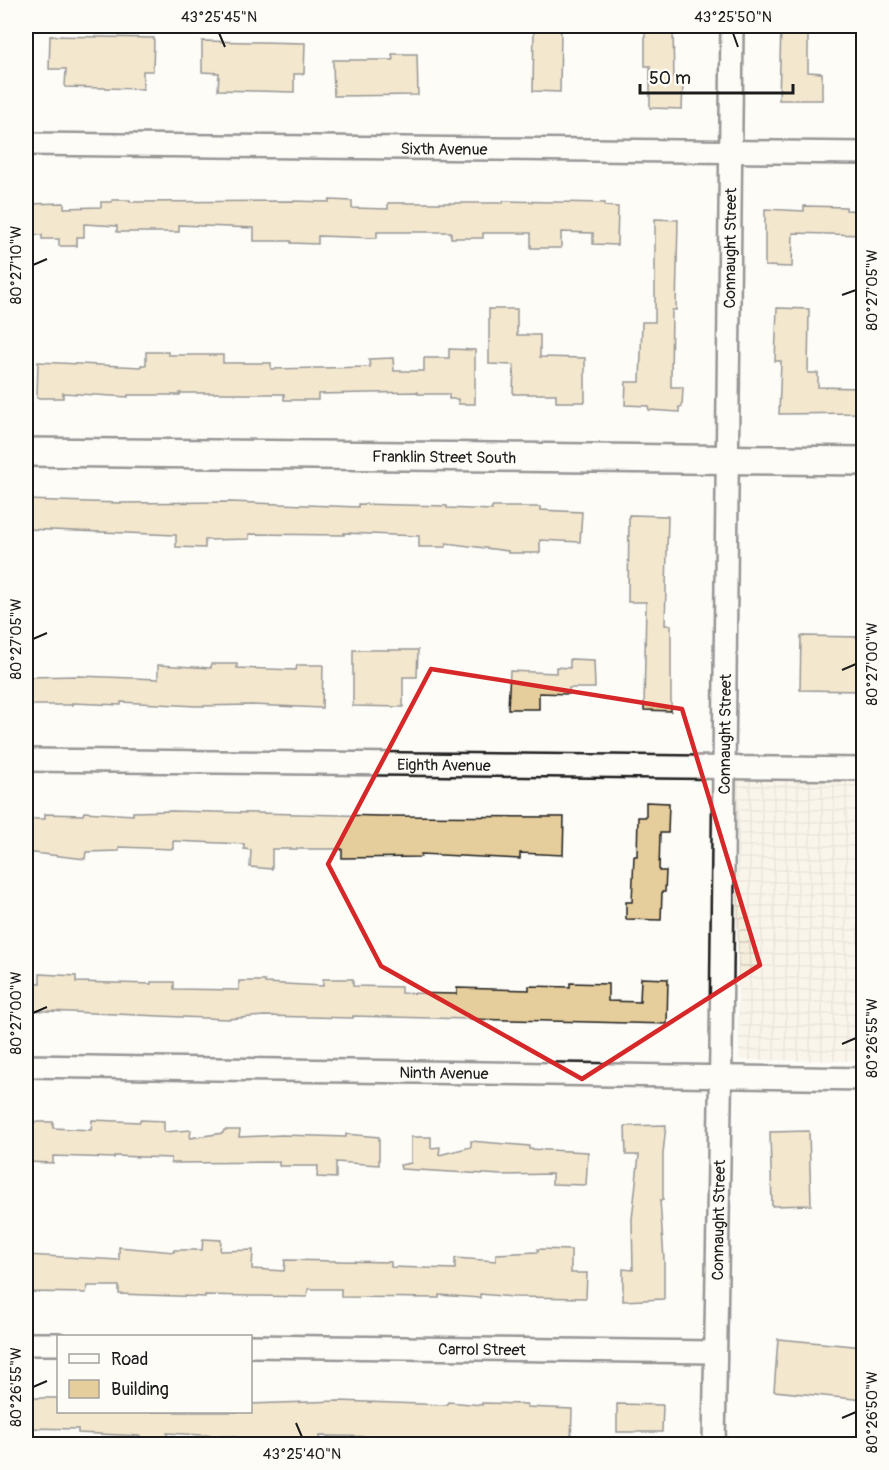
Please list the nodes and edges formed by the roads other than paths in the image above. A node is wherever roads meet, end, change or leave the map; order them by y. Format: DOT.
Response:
graph roads {
  1 [pos="732,26"];
  2 [pos="26,144"];
  3 [pos="732,152"];
  4 [pos="864,153"];
  5 [pos="26,452"];
  6 [pos="726,459"];
  7 [pos="864,461"];
  8 [pos="26,760"];
  9 [pos="724,767"];
  10 [pos="864,769"];
  11 [pos="26,1066"];
  12 [pos="720,1077"];
  13 [pos="864,1079"];
  14 [pos="26,1344"];
  15 [pos="57,1344"];
  16 [pos="252,1346"];
  17 [pos="715,1352"];
  18 [pos="714,1444"];
  1 -- 3 [label="street, Connaught Street"];
  2 -- 3 [label="street, Sixth Avenue"];
  3 -- 4 [label="street, Sixth Avenue"];
  3 -- 6 [label="street, Connaught Street"];
  5 -- 6 [label="street, Franklin Street South"];
  6 -- 7 [label="street, Franklin Street South"];
  6 -- 9 [label="street, Connaught Street"];
  8 -- 9 [label="street, Eighth Avenue"];
  9 -- 10 [label="street, Eighth Avenue"];
  9 -- 12 [label="street, Connaught Street"];
  11 -- 12 [label="street, Ninth Avenue"];
  12 -- 13 [label="street, Ninth Avenue"];
  12 -- 17 [label="street, Connaught Street"];
  14 -- 15 [label="street"];
  16 -- 17 [label="street, Carrol Street"];
  17 -- 18 [label="street, Connaught Street"];
}
